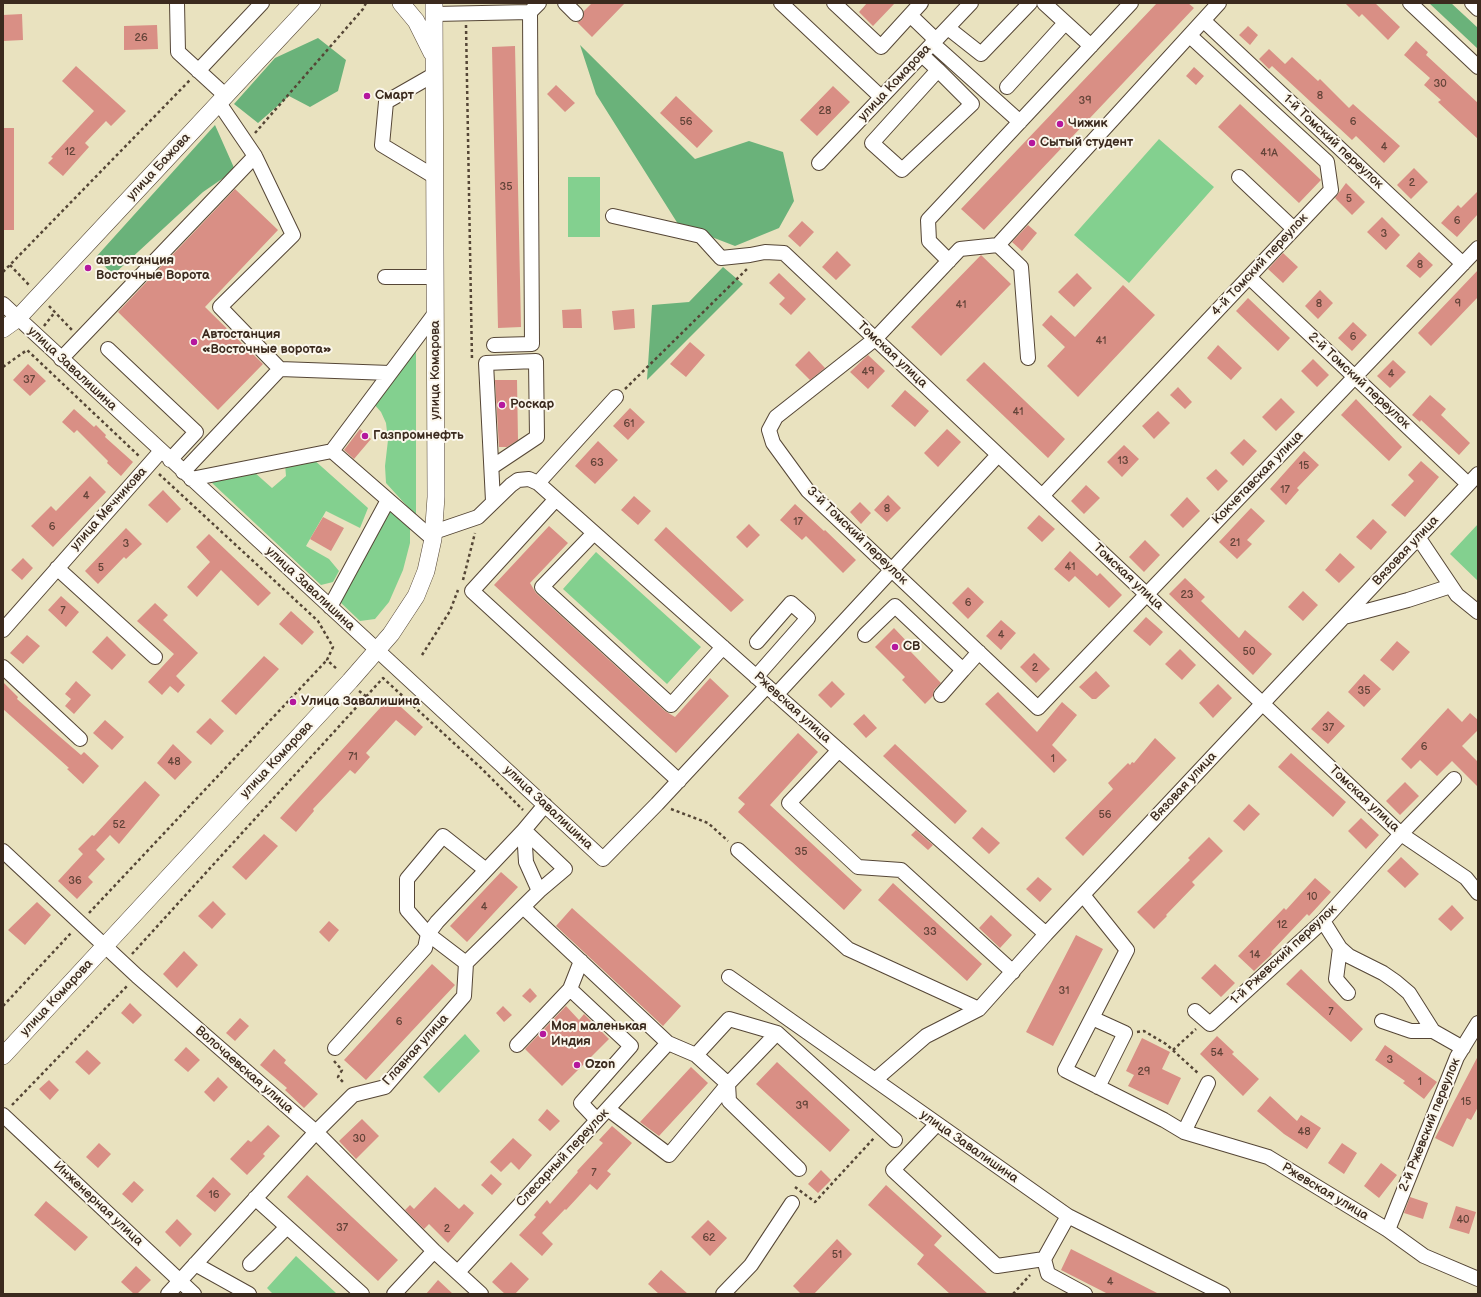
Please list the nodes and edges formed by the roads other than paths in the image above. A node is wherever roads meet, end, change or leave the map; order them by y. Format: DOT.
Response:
graph roads {
  1 [pos="177,3"];
  2 [pos="262,3"];
  3 [pos="312,3"];
  4 [pos="401,3"];
  5 [pos="565,3"];
  6 [pos="781,3"];
  7 [pos="834,3"];
  8 [pos="920,3"];
  9 [pos="971,3"];
  10 [pos="1030,3"];
  11 [pos="1044,3"];
  12 [pos="1131,3"];
  13 [pos="1410,3"];
  14 [pos="1472,3"];
  15 [pos="1217,4"];
  16 [pos="534,7"];
  17 [pos="434,9"];
  18 [pos="1478,9"];
  19 [pos="576,14"];
  20 [pos="910,15"];
  21 [pos="1204,21"];
  22 [pos="1065,23"];
  23 [pos="948,28"];
  24 [pos="1190,36"];
  25 [pos="934,41"];
  26 [pos="1090,46"];
  27 [pos="922,55"];
  28 [pos="434,66"];
  29 [pos="1478,67"];
  30 [pos="938,70"];
  31 [pos="198,71"];
  32 [pos="1007,87"];
  33 [pos="881,97"];
  34 [pos="222,99"];
  35 [pos="1020,122"];
  36 [pos="255,156"];
  37 [pos="819,163"];
  38 [pos="435,177"];
  39 [pos="1239,177"];
  40 [pos="613,216"];
  41 [pos="1294,230"];
  42 [pos="998,246"];
  43 [pos="1478,248"];
  44 [pos="949,261"];
  45 [pos="1463,264"];
  46 [pos="385,277"];
  47 [pos="1249,277"];
  48 [pos="436,278"];
  49 [pos="3,304"];
  50 [pos="436,312"];
  51 [pos="17,318"];
  52 [pos="3,329"];
  53 [pos="875,340"];
  54 [pos="494,345"];
  55 [pos="108,349"];
  56 [pos="1028,358"];
  57 [pos="61,360"];
  58 [pos="280,369"];
  59 [pos="390,373"];
  60 [pos="1355,377"];
  61 [pos="616,397"];
  62 [pos="332,451"];
  63 [pos="998,455"];
  64 [pos="165,456"];
  65 [pos="492,466"];
  66 [pos="1478,474"];
  67 [pos="187,476"];
  68 [pos="538,483"];
  69 [pos="1468,484"];
  70 [pos="1042,496"];
  71 [pos="556,499"];
  72 [pos="388,500"];
  73 [pos="493,501"];
  74 [pos="594,533"];
  75 [pos="433,536"];
  76 [pos="1418,538"];
  77 [pos="57,568"];
  78 [pos="892,570"];
  79 [pos="1451,586"];
  80 [pos="1146,595"];
  81 [pos="330,607"];
  82 [pos="1478,612"];
  83 [pos="1344,617"];
  84 [pos="3,630"];
  85 [pos="864,635"];
  86 [pos="757,642"];
  87 [pos="723,647"];
  88 [pos="377,650"];
  89 [pos="979,652"];
  90 [pos="155,657"];
  91 [pos="3,667"];
  92 [pos="963,670"];
  93 [pos="756,677"];
  94 [pos="771,690"];
  95 [pos="941,695"];
  96 [pos="1262,704"];
  97 [pos="1038,708"];
  98 [pos="80,739"];
  99 [pos="839,750"];
  100 [pos="1454,779"];
  101 [pos="679,781"];
  102 [pos="545,806"];
  103 [pos="528,825"];
  104 [pos="1401,834"];
  105 [pos="738,850"];
  106 [pos="3,851"];
  107 [pos="486,870"];
  108 [pos="1472,880"];
  109 [pos="539,891"];
  110 [pos="1478,893"];
  111 [pos="1083,895"];
  112 [pos="523,907"];
  113 [pos="1323,921"];
  114 [pos="428,934"];
  115 [pos="1046,934"];
  116 [pos="105,946"];
  117 [pos="1340,948"];
  118 [pos="581,961"];
  119 [pos="466,963"];
  120 [pos="1014,972"];
  121 [pos="729,977"];
  122 [pos="570,989"];
  123 [pos="1348,993"];
  124 [pos="979,1009"];
  125 [pos="1200,1016"];
  126 [pos="1092,1018"];
  127 [pos="1382,1021"];
  128 [pos="1478,1023"];
  129 [pos="1433,1031"];
  130 [pos="777,1033"];
  131 [pos="668,1043"];
  132 [pos="517,1044"];
  133 [pos="335,1048"];
  134 [pos="1463,1048"];
  135 [pos="696,1055"];
  136 [pos="3,1056"];
  137 [pos="875,1080"];
  138 [pos="1208,1083"];
  139 [pos="728,1084"];
  140 [pos="1098,1086"];
  141 [pos="608,1109"];
  142 [pos="6,1112"];
  143 [pos="598,1120"];
  144 [pos="937,1124"];
  145 [pos="316,1132"];
  146 [pos="1184,1132"];
  147 [pos="895,1140"];
  148 [pos="799,1168"];
  149 [pos="255,1198"];
  150 [pos="792,1203"];
  151 [pos="1068,1216"];
  152 [pos="287,1227"];
  153 [pos="1388,1230"];
  154 [pos="434,1251"];
  155 [pos="1044,1259"];
  156 [pos="195,1264"];
  157 [pos="250,1264"];
  158 [pos="458,1272"];
  159 [pos="1478,1279"];
  160 [pos="180,1281"];
  161 [pos="168,1294"];
  162 [pos="194,1294"];
  163 [pos="249,1294"];
  164 [pos="362,1294"];
  165 [pos="394,1294"];
  166 [pos="481,1294"];
  167 [pos="723,1294"];
  168 [pos="1085,1294"];
  169 [pos="1224,1294"];
  1 -- 31 [label="street"];
  2 -- 31 [label="street"];
  3 -- 34 [label="main road, улица Бажова"];
  4 -- 28 [label="main road"];
  5 -- 19 [label="street"];
  6 -- 33 [label="street"];
  7 -- 20 [label="street"];
  8 -- 20 [label="street"];
  9 -- 23 [label="street, улица Комарова"];
  10 -- 23 [label="street"];
  11 -- 22 [label="street"];
  12 -- 26 [label="street"];
  13 -- 29 [label="street"];
  14 -- 18 [label="street"];
  15 -- 21 [label="street"];
  16 -- 17 [label="street"];
  16 -- 54 [label="street"];
  17 -- 28 [label="main road, улица Комарова"];
  20 -- 25 [label="street"];
  21 -- 24 [label="street"];
  21 -- 45 [label="street, 1-й Томский переулок"];
  22 -- 26 [label="street"];
  22 -- 32 [label="street"];
  23 -- 25 [label="street, улица Комарова"];
  24 -- 41 [label="street, 4-й Томский переулок"];
  24 -- 42 [label="street"];
  25 -- 27 [label="street, улица Комарова"];
  25 -- 35 [label="street"];
  26 -- 35 [label="street"];
  27 -- 30 [label="street"];
  27 -- 33 [label="street, улица Комарова"];
  28 -- 38 [label="main road, улица Комарова"];
  28 -- 38 [label="street"];
  30 -- 30 [label="street"];
  31 -- 34 [label="street"];
  33 -- 37 [label="street, улица Комарова"];
  34 -- 36 [label="street"];
  34 -- 51 [label="main road, улица Бажова"];
  35 -- 44 [label="street"];
  36 -- 57 [label="street"];
  36 -- 58 [label="street"];
  38 -- 48 [label="main road, улица Комарова"];
  39 -- 41 [label="street"];
  40 -- 53 [label="street, Томская улица"];
  41 -- 47 [label="street, 4-й Томский переулок"];
  42 -- 44 [label="street, 3-й Томский переулок"];
  42 -- 56 [label="street"];
  43 -- 45 [label="street, Кокчетавская улица"];
  44 -- 53 [label="street, 3-й Томский переулок"];
  45 -- 60 [label="street, Кокчетавская улица"];
  46 -- 48 [label="street"];
  47 -- 60 [label="street, 2-й Томский переулок"];
  47 -- 70 [label="street, 4-й Томский переулок"];
  48 -- 50 [label="main road, улица Комарова"];
  49 -- 51 [label="street, улица Завалишина"];
  50 -- 59 [label="street"];
  50 -- 75 [label="main road, улица Комарова"];
  51 -- 52 [label="main road, улица Бажова"];
  51 -- 57 [label="street, улица Завалишина"];
  53 -- 63 [label="street, Томская улица"];
  53 -- 78 [label="street, 3-й Томский переулок"];
  55 -- 64 [label="street, улица Мечникова"];
  57 -- 64 [label="street, улица Завалишина"];
  58 -- 59 [label="street"];
  58 -- 67 [label="street"];
  59 -- 62 [label="street"];
  60 -- 69 [label="street, 2-й Томский переулок"];
  60 -- 80 [label="street, Кокчетавская улица"];
  61 -- 68 [label="street"];
  62 -- 67 [label="street"];
  62 -- 72 [label="street"];
  63 -- 70 [label="street, Томская улица"];
  63 -- 78 [label="street"];
  64 -- 67 [label="street, улица Завалишина"];
  64 -- 77 [label="street, улица Мечникова"];
  65 -- 65 [label="street"];
  65 -- 73 [label="street"];
  66 -- 69 [label="street, Вязовая улица"];
  67 -- 81 [label="street, улица Завалишина"];
  68 -- 71 [label="street, Ржевская улица"];
  68 -- 73 [label="street"];
  69 -- 76 [label="street, Вязовая улица"];
  70 -- 80 [label="street, Томская улица"];
  71 -- 74 [label="street, Ржевская улица"];
  71 -- 101 [label="street"];
  72 -- 75 [label="street"];
  72 -- 81 [label="street"];
  73 -- 75 [label="street"];
  74 -- 87 [label="street, Ржевская улица"];
  74 -- 87 [label="street"];
  75 -- 88 [label="main road, улица Комарова"];
  76 -- 79 [label="street"];
  76 -- 83 [label="street, Вязовая улица"];
  77 -- 84 [label="street, улица Мечникова"];
  77 -- 90 [label="street"];
  78 -- 89 [label="street, 3-й Томский переулок"];
  78 -- 94 [label="street"];
  79 -- 82 [label="street"];
  79 -- 83 [label="street"];
  80 -- 96 [label="street, Томская улица"];
  80 -- 97 [label="street, Кокчетавская улица"];
  81 -- 88 [label="street, улица Завалишина"];
  83 -- 96 [label="street, Вязовая улица"];
  85 -- 92 [label="street"];
  86 -- 93 [label="street"];
  87 -- 93 [label="street, Ржевская улица"];
  88 -- 102 [label="street, улица Завалишина"];
  88 -- 116 [label="main road, улица Комарова"];
  89 -- 92 [label="street"];
  89 -- 97 [label="street, 3-й Томский переулок"];
  91 -- 98 [label="street"];
  92 -- 95 [label="street"];
  93 -- 94 [label="street, Ржевская улица"];
  94 -- 99 [label="street, Ржевская улица"];
  94 -- 101 [label="street"];
  96 -- 104 [label="street, Томская улица"];
  96 -- 111 [label="street, Вязовая улица"];
  99 -- 115 [label="street, Ржевская улица"];
  99 -- 120 [label="street"];
  100 -- 104 [label="street, 1-й Ржевский переулок"];
  101 -- 102 [label="street, улица Завалишина"];
  102 -- 103 [label="street"];
  103 -- 107 [label="street"];
  103 -- 109 [label="street"];
  103 -- 109 [label="street"];
  104 -- 108 [label="street, Томская улица"];
  104 -- 113 [label="street, 1-й Ржевский переулок"];
  105 -- 124 [label="street"];
  106 -- 116 [label="street, Волочаевская улица"];
  107 -- 114 [label="street"];
  107 -- 114 [label="street"];
  108 -- 110 [label="street, Томская улица"];
  109 -- 112 [label="street"];
  111 -- 115 [label="street, Вязовая улица"];
  111 -- 126 [label="street"];
  112 -- 118 [label="street"];
  112 -- 119 [label="street"];
  113 -- 117 [label="street"];
  113 -- 125 [label="street, 1-й Ржевский переулок"];
  114 -- 119 [label="street"];
  114 -- 133 [label="street"];
  115 -- 120 [label="street, Вязовая улица"];
  116 -- 136 [label="main road, улица Комарова"];
  116 -- 145 [label="street, Волочаевская улица"];
  117 -- 123 [label="street"];
  117 -- 129 [label="street"];
  118 -- 122 [label="street"];
  118 -- 131 [label="street"];
  119 -- 145 [label="street, Главная улица"];
  120 -- 124 [label="street, Вязовая улица"];
  121 -- 137 [label="street, улица Завалишина"];
  122 -- 132 [label="street"];
  122 -- 143 [label="street"];
  124 -- 137 [label="street, Вязовая улица"];
  126 -- 140 [label="street, Ржевская улица"];
  126 -- 140 [label="street"];
  127 -- 129 [label="street"];
  128 -- 134 [label="street, 2-й Ржевский переулок"];
  129 -- 134 [label="street"];
  130 -- 135 [label="street"];
  130 -- 139 [label="street"];
  130 -- 147 [label="street"];
  131 -- 135 [label="street"];
  131 -- 141 [label="street, Слесарный переулок"];
  134 -- 153 [label="street, 2-й Ржевский переулок"];
  135 -- 139 [label="street"];
  137 -- 144 [label="street, улица Завалишина"];
  138 -- 146 [label="street"];
  139 -- 141 [label="street"];
  139 -- 148 [label="street"];
  140 -- 146 [label="street, Ржевская улица"];
  141 -- 143 [label="street, Слесарный переулок"];
  142 -- 160 [label="street, Инженерная улица"];
  143 -- 158 [label="street, Слесарный переулок"];
  144 -- 151 [label="street, улица Завалишина"];
  144 -- 155 [label="street"];
  145 -- 149 [label="street"];
  145 -- 154 [label="street, Волочаевская улица"];
  146 -- 153 [label="street, Ржевская улица"];
  149 -- 152 [label="street"];
  149 -- 156 [label="street"];
  150 -- 167 [label="street"];
  151 -- 155 [label="street"];
  151 -- 169 [label="street, улица Завалишина"];
  152 -- 157 [label="street"];
  152 -- 164 [label="street"];
  153 -- 159 [label="street, Ржевская улица"];
  154 -- 158 [label="street, Волочаевская улица"];
  154 -- 165 [label="street"];
  155 -- 168 [label="street"];
  156 -- 160 [label="street"];
  156 -- 163 [label="street"];
  158 -- 166 [label="street, Волочаевская улица"];
  160 -- 161 [label="street"];
  160 -- 162 [label="street, Инженерная улица"];
}
